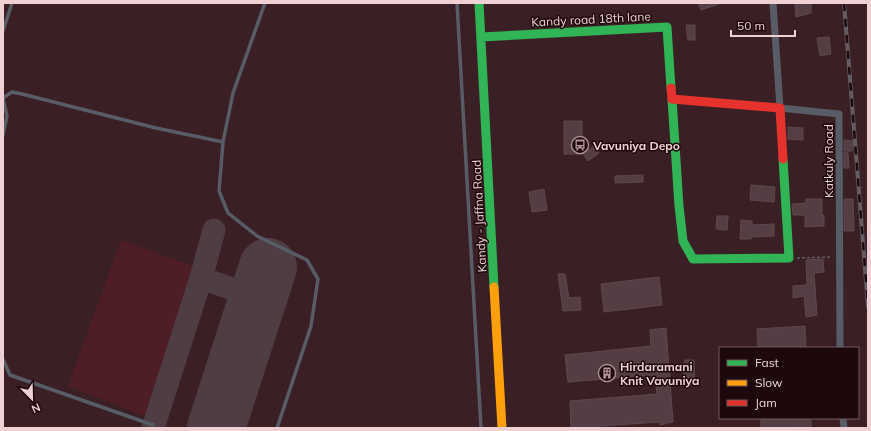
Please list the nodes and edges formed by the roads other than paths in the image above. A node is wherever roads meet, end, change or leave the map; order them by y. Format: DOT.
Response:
graph roads {
  1 [pos="12,3"];
  2 [pos="265,3"];
  3 [pos="457,3"];
  4 [pos="479,3"];
  5 [pos="773,3"];
  6 [pos="3,31"];
  7 [pos="481,37"];
  8 [pos="3,98"];
  9 [pos="672,99"];
  10 [pos="780,108"];
  11 [pos="3,135"];
  12 [pos="223,142"];
  13 [pos="840,347"];
  14 [pos="3,359"];
  15 [pos="154,425"];
  16 [pos="277,428"];
  17 [pos="481,428"];
  18 [pos="502,428"];
  1 -- 6 [label="lane"];
  2 -- 12 [label="lane"];
  3 -- 17 [label="lane"];
  4 -- 7 [label="main road, Kandy - Jaffna Road"];
  5 -- 10 [label="street"];
  7 -- 9 [label="main road, Kandy road 18th lane"];
  7 -- 18 [label="main road, Kandy - Jaffna Road"];
  8 -- 11 [label="lane"];
  8 -- 12 [label="lane"];
  9 -- 10 [label="main road"];
  9 -- 10 [label="main road"];
  10 -- 13 [label="street, Katkuly Road"];
  12 -- 16 [label="lane"];
  14 -- 15 [label="lane"];
}
